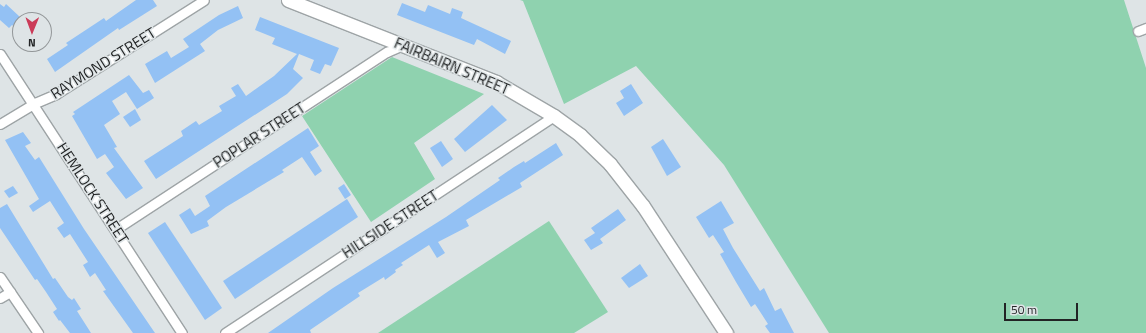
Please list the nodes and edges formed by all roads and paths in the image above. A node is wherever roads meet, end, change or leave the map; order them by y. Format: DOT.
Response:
graph roads {
  1 [pos="204,0"];
  2 [pos="288,0"];
  3 [pos="403,45"];
  4 [pos="0,54"];
  5 [pos="35,103"];
  6 [pos="554,116"];
  7 [pos="0,124"];
  8 [pos="116,229"];
  9 [pos="0,277"];
  10 [pos="10,292"];
  11 [pos="0,298"];
  12 [pos="38,333"];
  13 [pos="182,333"];
  14 [pos="225,333"];
  15 [pos="726,333"];
  1 -- 5 [label="street, RAYMOND STREET"];
  2 -- 3 [label="main road, FAIRBAIRN STREET"];
  3 -- 6 [label="main road, FAIRBAIRN STREET"];
  3 -- 8 [label="street, POPLAR STREET"];
  4 -- 5 [label="street, HEMLOCK STREET"];
  5 -- 7 [label="street, RAYMOND STREET"];
  5 -- 8 [label="street, HEMLOCK STREET"];
  6 -- 14 [label="street, HILLSIDE STREET"];
  6 -- 15 [label="main road, FAIRBAIRN STREET"];
  8 -- 13 [label="street, HEMLOCK STREET"];
  9 -- 10 [label="street"];
  10 -- 11 [label="street"];
  10 -- 12 [label="street"];
}
